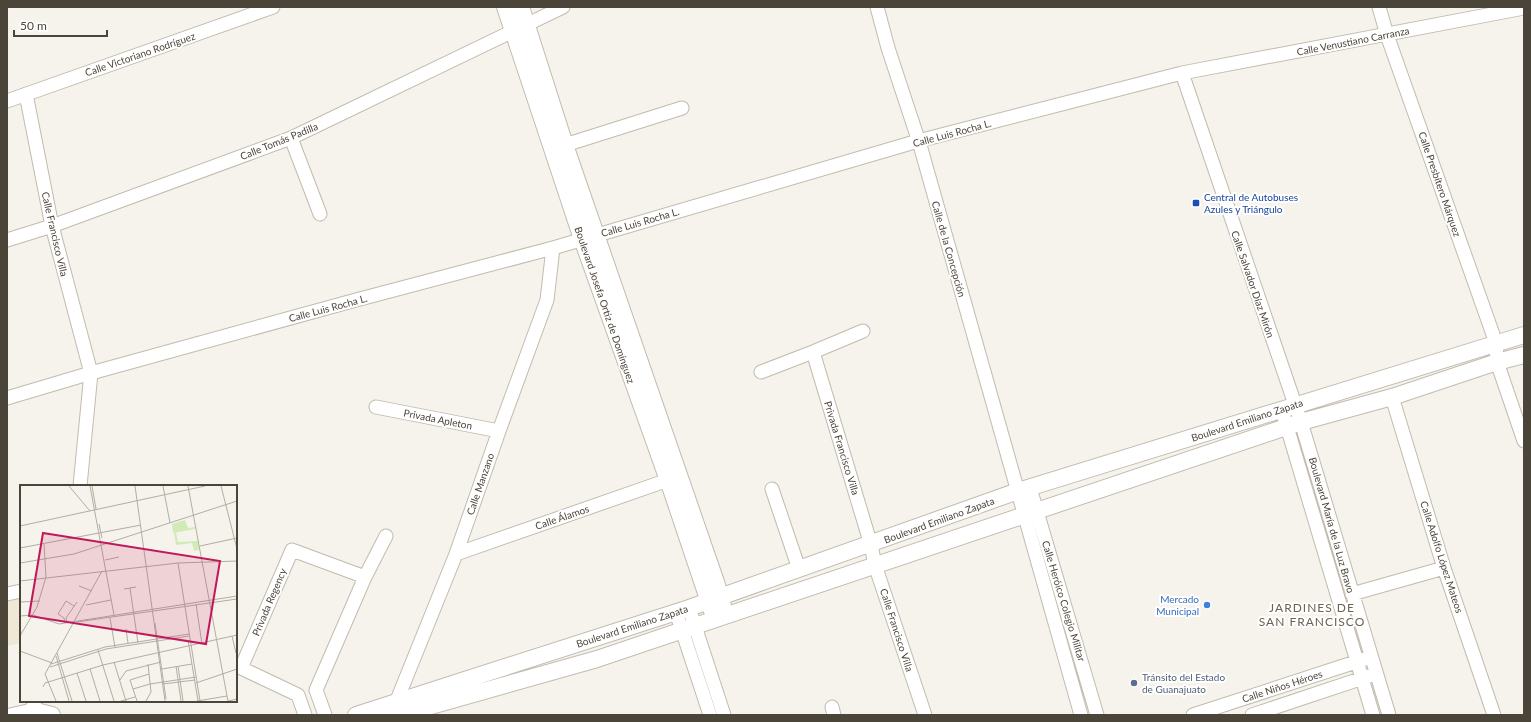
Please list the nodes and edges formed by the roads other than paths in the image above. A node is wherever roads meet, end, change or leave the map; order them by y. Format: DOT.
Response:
graph roads {
  1 [pos="273,7"];
  2 [pos="505,7"];
  3 [pos="520,7"];
  4 [pos="563,7"];
  5 [pos="877,7"];
  6 [pos="1379,7"];
  7 [pos="1524,8"];
  8 [pos="520,28"];
  9 [pos="1387,35"];
  10 [pos="1182,73"];
  11 [pos="26,94"];
  12 [pos="7,101"];
  13 [pos="682,108"];
  14 [pos="291,138"];
  15 [pos="918,141"];
  16 [pos="565,145"];
  17 [pos="320,214"];
  18 [pos="52,226"];
  19 [pos="589,237"];
  20 [pos="7,240"];
  21 [pos="553,248"];
  22 [pos="863,331"];
  23 [pos="1524,335"];
  24 [pos="1496,343"];
  25 [pos="813,352"];
  26 [pos="1524,355"];
  27 [pos="1497,362"];
  28 [pos="761,372"];
  29 [pos="91,373"];
  30 [pos="1392,397"];
  31 [pos="7,398"];
  32 [pos="376,407"];
  33 [pos="1288,408"];
  34 [pos="1294,424"];
  35 [pos="499,431"];
  36 [pos="1524,441"];
  37 [pos="668,480"];
  38 [pos="80,485"];
  39 [pos="772,489"];
  40 [pos="1024,490"];
  41 [pos="1030,513"];
  42 [pos="386,536"];
  43 [pos="871,545"];
  44 [pos="456,554"];
  45 [pos="875,565"];
  46 [pos="1444,568"];
  47 [pos="799,569"];
  48 [pos="366,576"];
  49 [pos="20,591"];
  50 [pos="7,594"];
  51 [pos="1352,594"];
  52 [pos="714,599"];
  53 [pos="683,610"];
  54 [pos="720,618"];
  55 [pos="689,628"];
  56 [pos="1370,658"];
  57 [pos="1358,662"];
  58 [pos="1376,673"];
  59 [pos="1362,678"];
  60 [pos="316,690"];
  61 [pos="298,695"];
  62 [pos="32,709"];
  63 [pos="395,711"];
  64 [pos="10,715"];
  65 [pos="52,715"];
  66 [pos="305,715"];
  67 [pos="324,715"];
  68 [pos="356,715"];
  69 [pos="710,715"];
  70 [pos="724,715"];
  71 [pos="925,715"];
  72 [pos="1080,715"];
  73 [pos="1097,715"];
  74 [pos="1193,715"];
  75 [pos="1252,715"];
  76 [pos="1373,715"];
  77 [pos="1389,715"];
  78 [pos="1494,715"];
  1 -- 11 [label="street, Calle Victoriano Rodríguez"];
  2 -- 8 [label="street, Boulevard Josefa Ortiz de Domínguez"];
  3 -- 8 [label="street, Boulevard Josefa Ortiz de Domínguez"];
  4 -- 8 [label="street, Calle Tomás Padilla"];
  5 -- 15 [label="street, Calle de la Concepción"];
  6 -- 9 [label="street, Calle Presbítero Márquez"];
  7 -- 9 [label="street, Calle Venustiano Carranza"];
  8 -- 14 [label="street, Calle Tomás Padilla"];
  8 -- 16 [label="street, Boulevard Josefa Ortiz de Domínguez"];
  8 -- 19 [label="street, Boulevard Josefa Ortiz de Domínguez"];
  9 -- 10 [label="street, Calle Venustiano Carranza"];
  9 -- 24 [label="street, Calle Presbítero Márquez"];
  10 -- 15 [label="street, Calle Luis Rocha L."];
  10 -- 33 [label="street, Calle Salvador Díaz Mirón"];
  11 -- 12 [label="street, Calle Victoriano Rodríguez"];
  11 -- 18 [label="street, Calle Francisco Villa"];
  13 -- 16 [label="street"];
  14 -- 17 [label="street"];
  14 -- 18 [label="street, Calle Tomás Padilla"];
  15 -- 19 [label="street, Calle Luis Rocha L."];
  15 -- 40 [label="street, Calle de la Concepción"];
  16 -- 19 [label="street, Boulevard Josefa Ortiz de Domínguez"];
  18 -- 20 [label="street, Calle Tomás Padilla"];
  18 -- 29 [label="street, Calle Francisco Villa"];
  19 -- 21 [label="street, Calle Luis Rocha L."];
  19 -- 37 [label="street, Boulevard Josefa Ortiz de Domínguez"];
  19 -- 52 [label="street, Boulevard Josefa Ortiz de Domínguez"];
  21 -- 29 [label="street, Calle Luis Rocha L."];
  21 -- 35 [label="street, Calle Manzano"];
  22 -- 25 [label="street"];
  23 -- 24 [label="street, Boulevard Emiliano Zapata"];
  24 -- 27 [label="street, Calle Presbítero Márquez"];
  24 -- 33 [label="street, Boulevard Emiliano Zapata"];
  25 -- 28 [label="street"];
  25 -- 43 [label="street, Privada Francisco Villa"];
  26 -- 27 [label="street, Boulevard Emiliano Zapata"];
  27 -- 30 [label="street, Boulevard Emiliano Zapata"];
  27 -- 36 [label="street, Calle Presbítero Márquez"];
  29 -- 31 [label="street, Calle Luis Rocha L."];
  29 -- 38 [label="street"];
  30 -- 34 [label="street, Boulevard Emiliano Zapata"];
  30 -- 46 [label="street, Calle Adolfo López Mateos"];
  32 -- 35 [label="street, Privada Apleton"];
  33 -- 34 [label="street, Boulevard María de la Luz Bravo"];
  33 -- 40 [label="street, Boulevard Emiliano Zapata"];
  34 -- 41 [label="street, Boulevard Emiliano Zapata"];
  34 -- 51 [label="street, Boulevard María de la Luz Bravo"];
  34 -- 57 [label="street, Boulevard María de la Luz Bravo"];
  35 -- 44 [label="street, Calle Manzano"];
  37 -- 44 [label="street, Calle Álamos"];
  37 -- 52 [label="street, Boulevard Josefa Ortiz de Domínguez"];
  39 -- 47 [label="street"];
  40 -- 41 [label="street, Calle Heróico Colegio Militar"];
  40 -- 43 [label="street, Boulevard Emiliano Zapata"];
  41 -- 45 [label="street, Boulevard Emiliano Zapata"];
  41 -- 72 [label="street, Calle Heróico Colegio Militar"];
  41 -- 73 [label="street, Calle Heróico Colegio Militar"];
  42 -- 48 [label="street"];
  43 -- 45 [label="street, Calle Francisco Villa"];
  43 -- 47 [label="street, Boulevard Emiliano Zapata"];
  44 -- 63 [label="street, Calle Manzano"];
  45 -- 54 [label="street, Boulevard Emiliano Zapata"];
  45 -- 71 [label="street, Calle Francisco Villa"];
  46 -- 51 [label="street"];
  46 -- 78 [label="street, Calle Adolfo López Mateos"];
  47 -- 52 [label="street, Boulevard Emiliano Zapata"];
  48 -- 60 [label="street"];
  48 -- 61 [label="street, Privada Regency"];
  49 -- 50 [label="street"];
  51 -- 56 [label="street, Boulevard María de la Luz Bravo"];
  52 -- 53 [label="street, Boulevard Emiliano Zapata"];
  52 -- 54 [label="street"];
  53 -- 55 [label="street"];
  53 -- 63 [label="street, Boulevard Emiliano Zapata"];
  54 -- 55 [label="street, Boulevard Emiliano Zapata"];
  55 -- 63 [label="street, Boulevard Emiliano Zapata"];
  55 -- 69 [label="street"];
  55 -- 70 [label="street"];
  56 -- 57 [label="street, Calle Niños Héroes"];
  56 -- 58 [label="street, Boulevard María de la Luz Bravo"];
  57 -- 59 [label="street, Boulevard María de la Luz Bravo"];
  57 -- 74 [label="street, Calle Niños Héroes"];
  58 -- 59 [label="street, Calle Niños Héroes"];
  58 -- 77 [label="street, Boulevard María de la Luz Bravo"];
  59 -- 75 [label="street, Calle Niños Héroes"];
  59 -- 76 [label="street, Boulevard María de la Luz Bravo"];
  60 -- 61 [label="street"];
  60 -- 67 [label="street"];
  61 -- 66 [label="street"];
  62 -- 64 [label="street"];
  62 -- 65 [label="street"];
  63 -- 68 [label="street, Boulevard Emiliano Zapata"];
}
